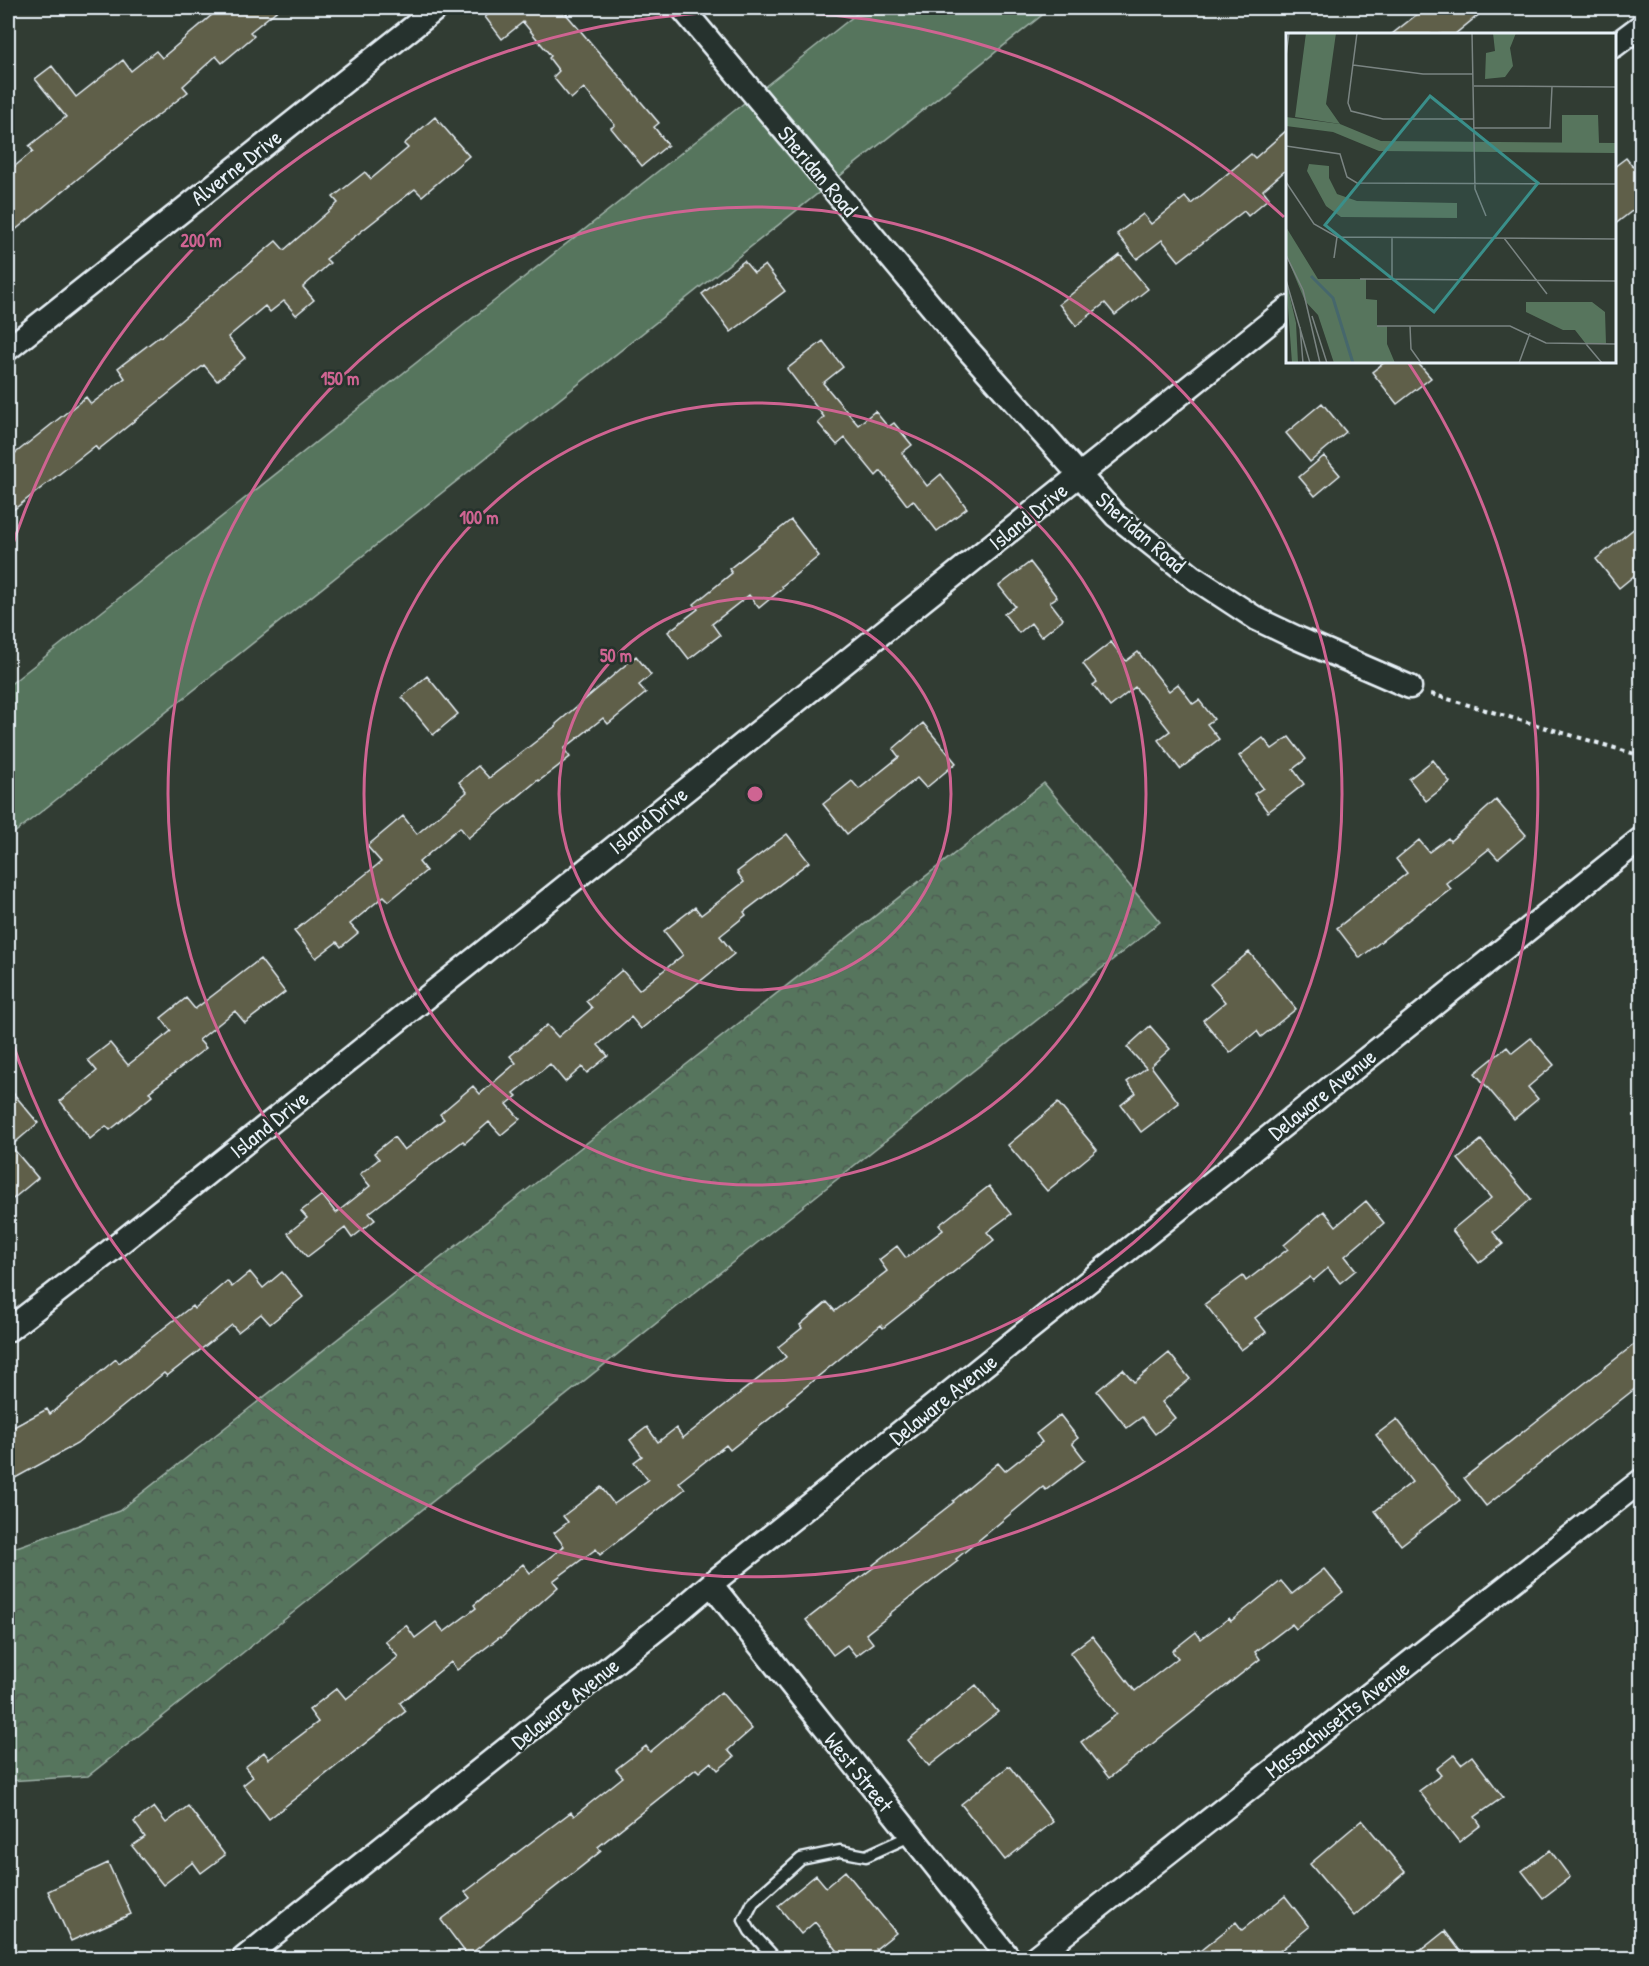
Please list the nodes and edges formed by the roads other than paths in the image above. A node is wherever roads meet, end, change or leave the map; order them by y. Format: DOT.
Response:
graph roads {
  1 [pos="436,8"];
  2 [pos="682,8"];
  3 [pos="1641,25"];
  4 [pos="1616,44"];
  5 [pos="1286,309"];
  6 [pos="8,349"];
  7 [pos="1079,476"];
  8 [pos="1410,687"];
  9 [pos="1641,838"];
  10 [pos="8,1330"];
  11 [pos="1641,1480"];
  12 [pos="711,1584"];
  13 [pos="910,1836"];
  14 [pos="244,1959"];
  15 [pos="775,1959"];
  16 [pos="1009,1959"];
  17 [pos="1034,1959"];
  1 -- 6 [label="street, Alverne Drive"];
  2 -- 7 [label="street, Sheridan Road"];
  3 -- 4 [label="street"];
  5 -- 7 [label="street, Island Drive"];
  7 -- 8 [label="street, Sheridan Road"];
  7 -- 10 [label="street, Island Drive"];
  9 -- 12 [label="street, Delaware Avenue"];
  11 -- 17 [label="street, Massachusetts Avenue"];
  12 -- 13 [label="street, West Street"];
  12 -- 14 [label="street, Delaware Avenue"];
  13 -- 15 [label="lane"];
  13 -- 16 [label="street, West Street"];
}
